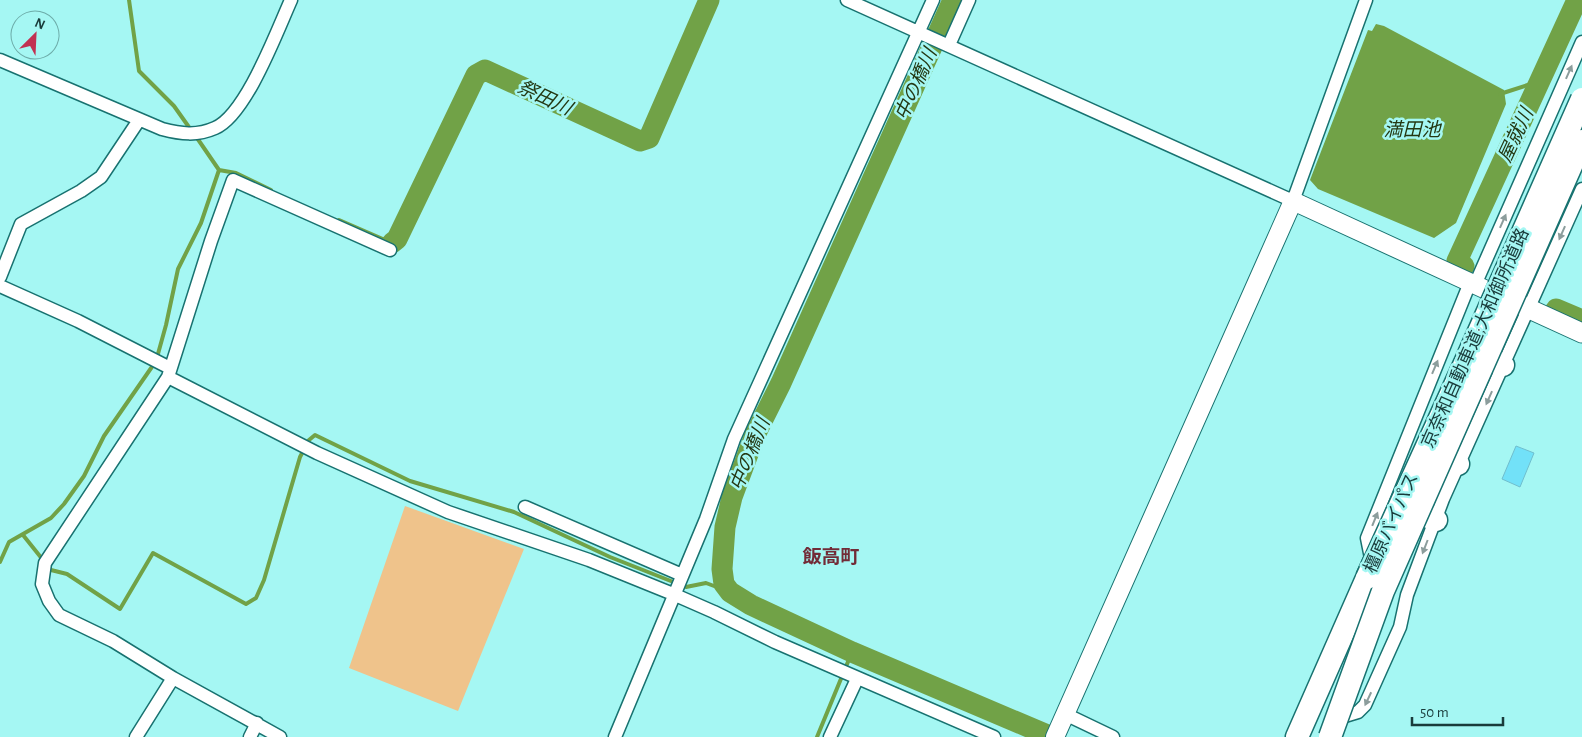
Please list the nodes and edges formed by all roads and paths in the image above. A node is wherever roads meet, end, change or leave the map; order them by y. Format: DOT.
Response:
graph roads {
  1 [pos="291,0"];
  2 [pos="848,0"];
  3 [pos="933,0"];
  4 [pos="969,0"];
  5 [pos="1366,0"];
  6 [pos="921,32"];
  7 [pos="1582,42"];
  8 [pos="948,44"];
  9 [pos="0,60"];
  10 [pos="1582,90"];
  11 [pos="1582,98"];
  12 [pos="139,120"];
  13 [pos="1582,141"];
  14 [pos="1582,148"];
  15 [pos="1582,189"];
  16 [pos="1293,201"];
  17 [pos="390,250"];
  18 [pos="0,277"];
  19 [pos="1472,284"];
  20 [pos="0,286"];
  21 [pos="1493,293"];
  22 [pos="1521,305"];
  23 [pos="1582,332"];
  24 [pos="169,372"];
  25 [pos="525,507"];
  26 [pos="594,550"];
  27 [pos="1374,578"];
  28 [pos="678,584"];
  29 [pos="849,675"];
  30 [pos="173,678"];
  31 [pos="257,723"];
  32 [pos="1060,725"];
  33 [pos="1328,732"];
  34 [pos="136,737"];
  35 [pos="250,737"];
  36 [pos="280,737"];
  37 [pos="615,737"];
  38 [pos="830,737"];
  39 [pos="994,737"];
  40 [pos="1113,737"];
  41 [pos="1287,737"];
  42 [pos="1297,737"];
  1 -- 12 [label="street"];
  2 -- 6 [label="street"];
  3 -- 6 [label="street"];
  4 -- 8 [label="street"];
  5 -- 16 [label="street"];
  6 -- 8 [label="street"];
  6 -- 28 [label="street"];
  19 -- 7 [label="street, one-way"];
  8 -- 16 [label="street"];
  9 -- 12 [label="street"];
  10 -- 21 [label="highway, 橿原バイパス"];
  11 -- 27 [label="highway, 京奈和自動車道;大和御所道路, bridge"];
  12 -- 18 [label="street"];
  13 -- 27 [label="highway, 京奈和自動車道;大和御所道路, bridge"];
  14 -- 22 [label="highway, 橿原バイパス"];
  15 -- 22 [label="street, one-way"];
  16 -- 19 [label="street"];
  16 -- 32 [label="street"];
  17 -- 24 [label="street"];
  19 -- 21 [label="street"];
  27 -- 19 [label="street, one-way"];
  20 -- 24 [label="street"];
  21 -- 22 [label="main road"];
  21 -- 27 [label="highway, 橿原バイパス"];
  22 -- 23 [label="main road"];
  22 -- 33 [label="highway, 橿原バイパス, one-way"];
  24 -- 26 [label="street"];
  24 -- 30 [label="street"];
  25 -- 26 [label="street"];
  26 -- 28 [label="street"];
  26 -- 28 [label="street"];
  27 -- 33 [label="highway, one-way, bridge"];
  27 -- 41 [label="highway"];
  27 -- 42 [label="highway, 橿原バイパス"];
  28 -- 29 [label="street"];
  28 -- 37 [label="street"];
  29 -- 38 [label="street"];
  29 -- 39 [label="street"];
  30 -- 31 [label="street"];
  30 -- 34 [label="street"];
  31 -- 35 [label="street"];
  31 -- 36 [label="street"];
  32 -- 40 [label="street"];
}
